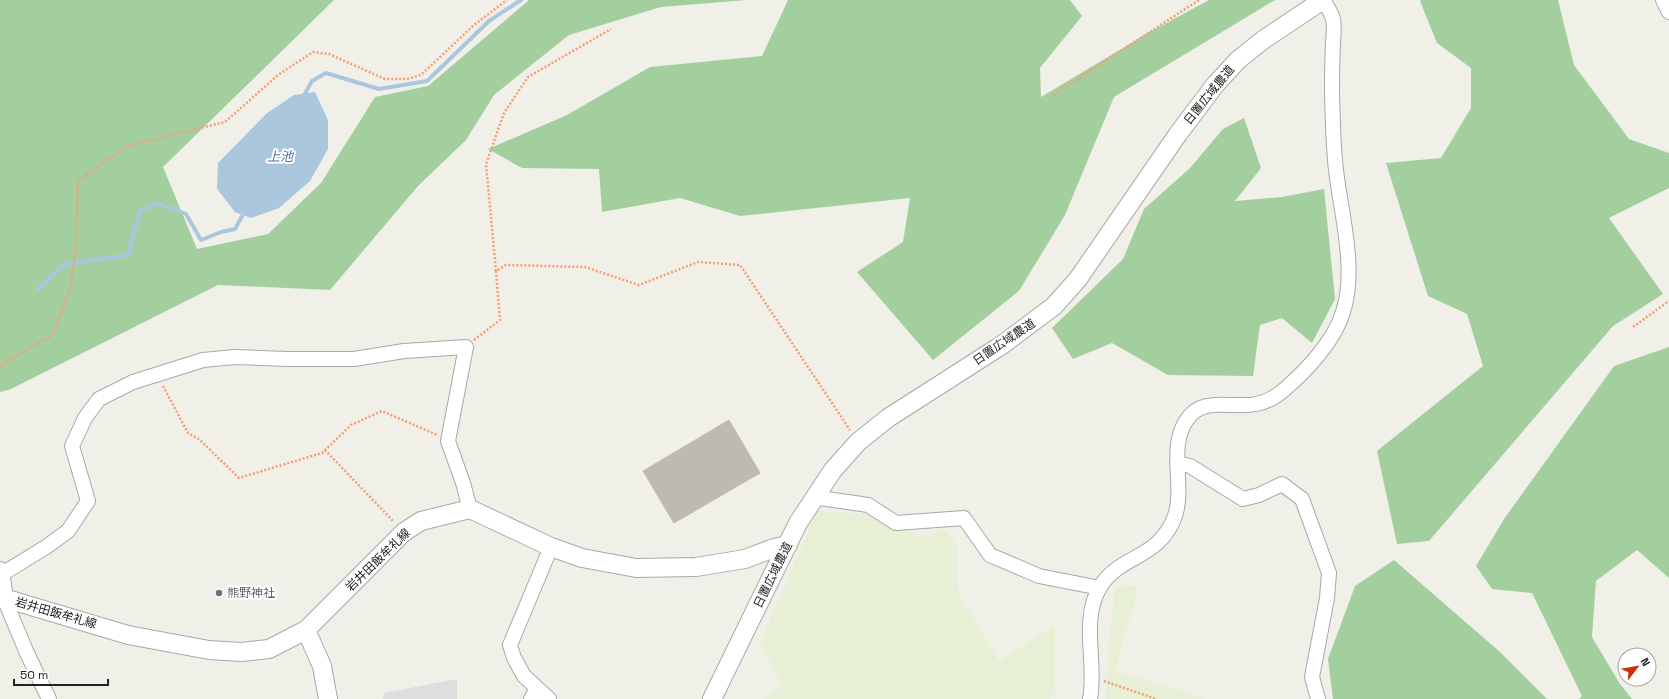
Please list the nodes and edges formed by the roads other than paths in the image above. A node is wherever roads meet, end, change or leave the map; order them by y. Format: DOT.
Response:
graph roads {
  1 [pos="1323,0"];
  2 [pos="1662,0"];
  3 [pos="1669,12"];
  4 [pos="1178,463"];
  5 [pos="813,497"];
  6 [pos="470,509"];
  7 [pos="788,545"];
  8 [pos="551,546"];
  9 [pos="1,572"];
  10 [pos="1100,588"];
  11 [pos="2,598"];
  12 [pos="306,630"];
  13 [pos="534,693"];
  14 [pos="49,699"];
  15 [pos="328,699"];
  16 [pos="549,699"];
  17 [pos="712,699"];
  18 [pos="1090,699"];
  19 [pos="1318,699"];
  1 -- 4 [label="street"];
  1 -- 5 [label="street, 日置広域農道"];
  2 -- 3 [label="street"];
  4 -- 10 [label="street"];
  4 -- 19 [label="street"];
  5 -- 7 [label="street, 日置広域農道"];
  5 -- 10 [label="street"];
  6 -- 8 [label="street"];
  6 -- 9 [label="street"];
  6 -- 12 [label="street, 岩井田飯牟礼線"];
  7 -- 8 [label="street"];
  7 -- 17 [label="street, 日置広域農道"];
  8 -- 13 [label="street"];
  9 -- 11 [label="street"];
  10 -- 18 [label="street"];
  11 -- 12 [label="street, 岩井田飯牟礼線"];
  11 -- 14 [label="street"];
  12 -- 15 [label="street"];
  13 -- 16 [label="street"];
}
